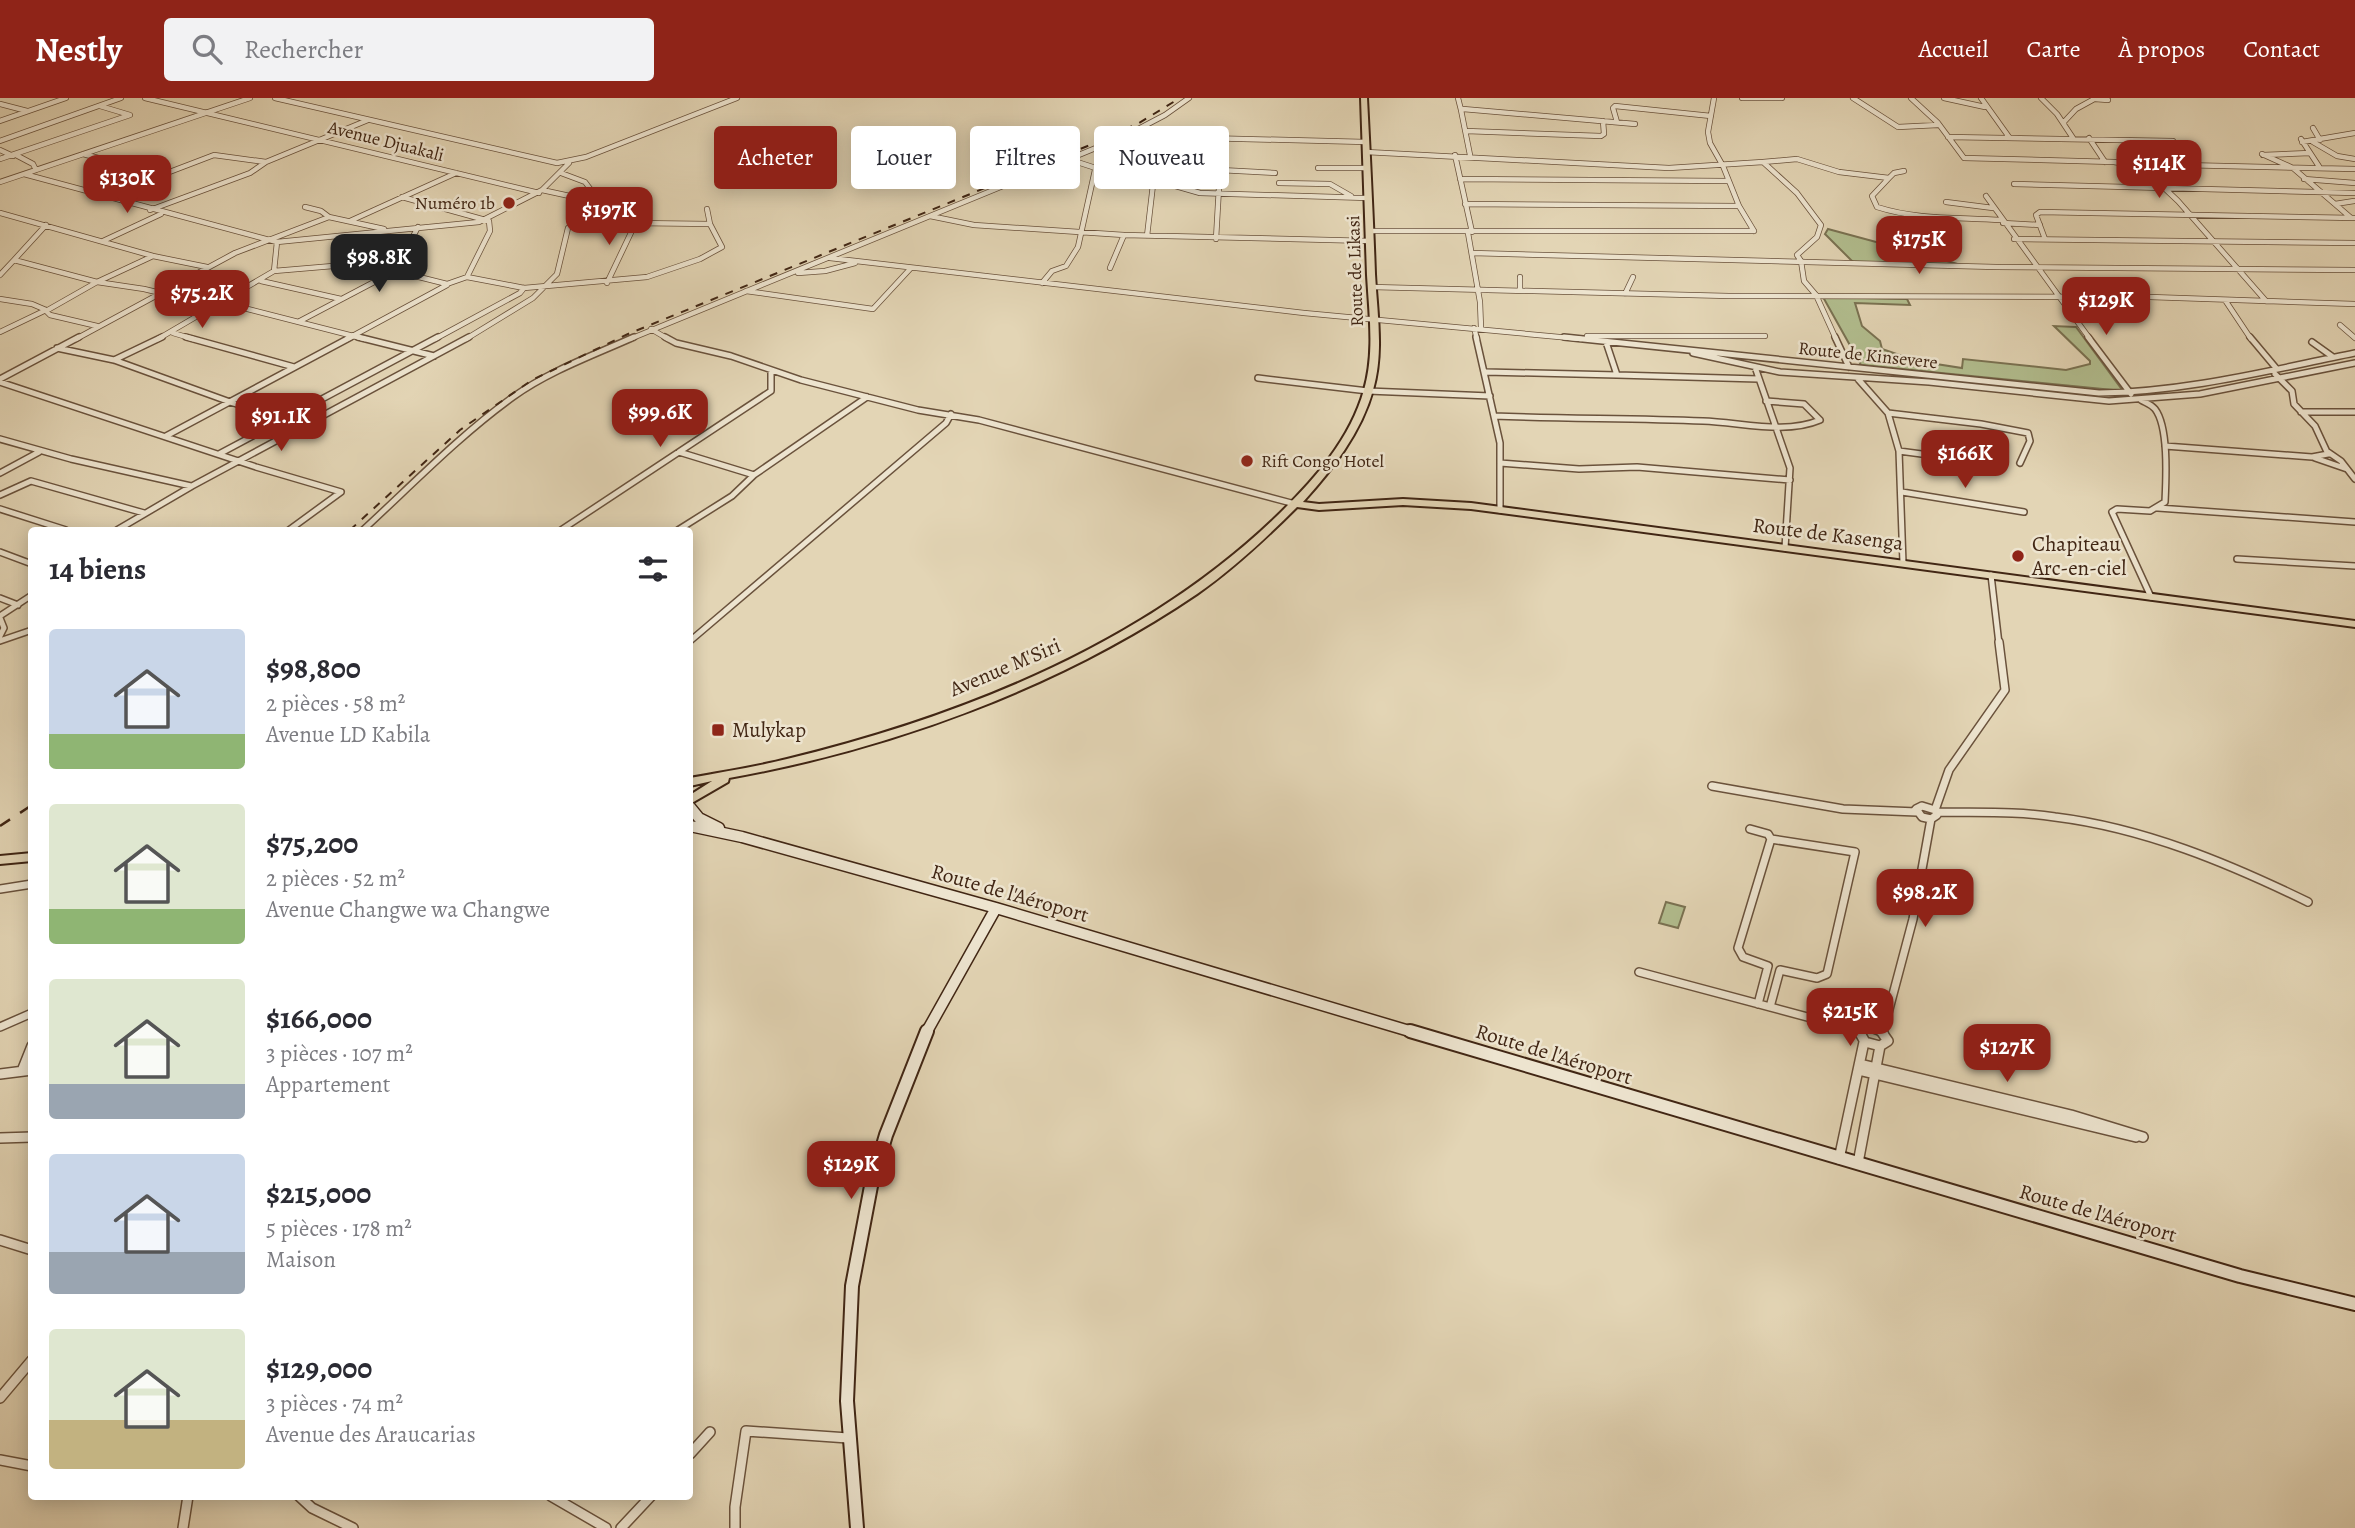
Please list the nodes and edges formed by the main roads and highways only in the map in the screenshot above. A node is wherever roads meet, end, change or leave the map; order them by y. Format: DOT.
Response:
graph roads {
  1 [pos="1364,98"];
  2 [pos="1318,495"];
  3 [pos="1295,504"];
  4 [pos="1274,526"];
  5 [pos="2355,624"];
  6 [pos="740,772"];
  7 [pos="693,781"];
  8 [pos="693,798"];
  9 [pos="693,810"];
  10 [pos="693,827"];
  11 [pos="742,837"];
  12 [pos="28,857"];
  13 [pos="0,860"];
  14 [pos="28,865"];
  15 [pos="0,868"];
  16 [pos="996,908"];
  17 [pos="2355,1304"];
  18 [pos="857,1528"];
  1 -- 2 [label="highway, Route de Likasi"];
  2 -- 3 [label="highway, Route de Kasenga"];
  2 -- 3 [label="highway, Route de Likasi"];
  2 -- 4 [label="highway"];
  2 -- 5 [label="highway, Route de Kasenga"];
  3 -- 4 [label="highway, Avenue M'Siri"];
  4 -- 6 [label="highway, Avenue M'Siri"];
  6 -- 7 [label="highway, Avenue M'Siri"];
  6 -- 8 [label="highway"];
  9 -- 11 [label="main road, Route de l'Aéroport"];
  10 -- 11 [label="main road, Route de l'Aéroport"];
  11 -- 16 [label="main road, Route de l'Aéroport"];
  12 -- 13 [label="highway"];
  14 -- 15 [label="highway"];
  16 -- 17 [label="main road, Route de l'Aéroport"];
  16 -- 18 [label="main road"];
}
